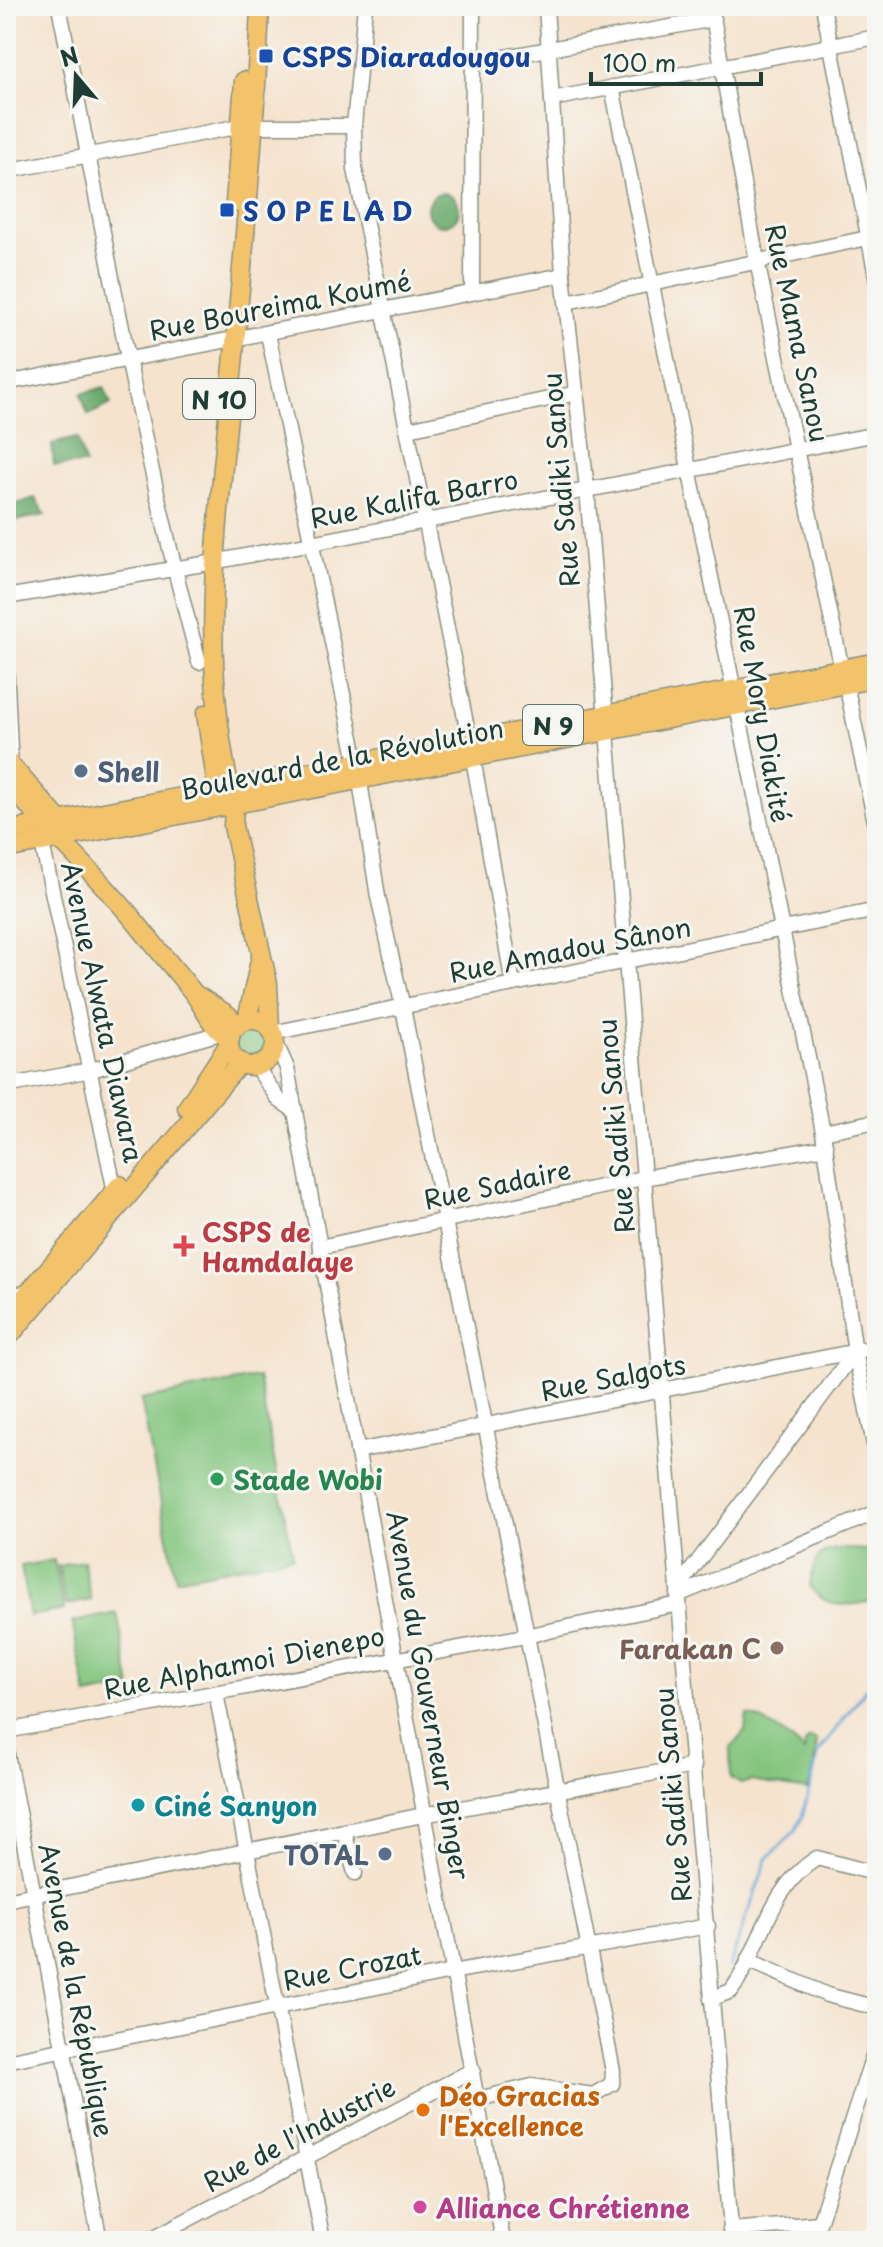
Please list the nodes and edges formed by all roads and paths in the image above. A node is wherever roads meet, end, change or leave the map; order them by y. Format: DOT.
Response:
graph roads {
  1 [pos="59,6"];
  2 [pos="249,6"];
  3 [pos="260,6"];
  4 [pos="365,6"];
  5 [pos="473,6"];
  6 [pos="546,6"];
  7 [pos="823,6"];
  8 [pos="712,12"];
  9 [pos="877,37"];
  10 [pos="831,46"];
  11 [pos="549,49"];
  12 [pos="472,63"];
  13 [pos="721,67"];
  14 [pos="612,87"];
  15 [pos="552,99"];
  16 [pos="247,126"];
  17 [pos="354,126"];
  18 [pos="89,154"];
  19 [pos="6,171"];
  20 [pos="873,237"];
  21 [pos="757,261"];
  22 [pos="563,275"];
  23 [pos="877,281"];
  24 [pos="653,286"];
  25 [pos="472,293"];
  26 [pos="567,302"];
  27 [pos="382,310"];
  28 [pos="268,334"];
  29 [pos="230,340"];
  30 [pos="128,359"];
  31 [pos="6,383"];
  32 [pos="577,393"];
  33 [pos="408,429"];
  34 [pos="877,434"];
  35 [pos="798,450"];
  36 [pos="692,471"];
  37 [pos="587,489"];
  38 [pos="427,520"];
  39 [pos="309,543"];
  40 [pos="209,563"];
  41 [pos="173,569"];
  42 [pos="6,597"];
  43 [pos="6,661"];
  44 [pos="199,662"];
  45 [pos="877,662"];
  46 [pos="844,677"];
  47 [pos="877,678"];
  48 [pos="736,699"];
  49 [pos="605,724"];
  50 [pos="471,749"];
  51 [pos="8,772"];
  52 [pos="358,772"];
  53 [pos="223,789"];
  54 [pos="228,808"];
  55 [pos="6,831"];
  56 [pos="877,831"];
  57 [pos="55,833"];
  58 [pos="6,849"];
  59 [pos="877,910"];
  60 [pos="781,932"];
  61 [pos="262,953"];
  62 [pos="625,963"];
  63 [pos="513,984"];
  64 [pos="403,1008"];
  65 [pos="232,1032"];
  66 [pos="272,1034"];
  67 [pos="248,1064"];
  68 [pos="91,1070"];
  69 [pos="6,1086"];
  70 [pos="295,1111"];
  71 [pos="877,1121"];
  72 [pos="824,1140"];
  73 [pos="643,1178"];
  74 [pos="115,1192"];
  75 [pos="445,1218"];
  76 [pos="320,1247"];
  77 [pos="28,1292"];
  78 [pos="6,1297"];
  79 [pos="6,1319"];
  80 [pos="6,1340"];
  81 [pos="877,1347"];
  82 [pos="855,1352"];
  83 [pos="661,1392"];
  84 [pos="487,1426"];
  85 [pos="357,1451"];
  86 [pos="877,1459"];
  87 [pos="877,1512"];
  88 [pos="678,1596"];
  89 [pos="525,1636"];
  90 [pos="395,1658"];
  91 [pos="877,1690"];
  92 [pos="216,1693"];
  93 [pos="877,1703"];
  94 [pos="6,1731"];
  95 [pos="6,1749"];
  96 [pos="694,1766"];
  97 [pos="557,1791"];
  98 [pos="423,1815"];
  99 [pos="344,1831"];
  100 [pos="248,1851"];
  101 [pos="355,1873"];
  102 [pos="877,1874"];
  103 [pos="34,1895"];
  104 [pos="6,1900"];
  105 [pos="708,1926"];
  106 [pos="586,1947"];
  107 [pos="748,1960"];
  108 [pos="452,1972"];
  109 [pos="711,1999"];
  110 [pos="277,2007"];
  111 [pos="877,2008"];
  112 [pos="877,2043"];
  113 [pos="65,2051"];
  114 [pos="6,2061"];
  115 [pos="473,2070"];
  116 [pos="478,2099"];
  117 [pos="307,2156"];
  118 [pos="731,2236"];
  119 [pos="100,2241"];
  120 [pos="147,2241"];
  121 [pos="323,2241"];
  122 [pos="503,2241"];
  1 -- 18 [label="street"];
  2 -- 16 [label="main road, N 10"];
  3 -- 16 [label="main road, N 10"];
  4 -- 17 [label="street"];
  5 -- 12 [label="street"];
  6 -- 11 [label="street, Rue Sadiki Sanou"];
  7 -- 10 [label="street"];
  8 -- 11 [label="street"];
  8 -- 13 [label="street, Rue Mama Sanou"];
  9 -- 10 [label="street"];
  10 -- 13 [label="street"];
  10 -- 20 [label="street"];
  11 -- 12 [label="street"];
  11 -- 15 [label="street, Rue Sadiki Sanou"];
  12 -- 25 [label="street"];
  13 -- 14 [label="street"];
  13 -- 21 [label="street, Rue Mama Sanou"];
  14 -- 15 [label="street"];
  14 -- 24 [label="street, Rue Mory Diakité"];
  15 -- 22 [label="street, Rue Sadiki Sanou"];
  16 -- 17 [label="street"];
  16 -- 18 [label="street"];
  16 -- 29 [label="main road, N 10"];
  17 -- 27 [label="street"];
  18 -- 19 [label="street"];
  18 -- 30 [label="street"];
  20 -- 21 [label="street"];
  20 -- 23 [label="street"];
  21 -- 24 [label="street"];
  21 -- 35 [label="street, Rue Mama Sanou"];
  22 -- 25 [label="street, Rue Boureima Koumé"];
  22 -- 26 [label="street, Rue Sadiki Sanou"];
  24 -- 26 [label="street"];
  24 -- 36 [label="street, Rue Mory Diakité"];
  25 -- 27 [label="street, Rue Boureima Koumé"];
  26 -- 32 [label="street, Rue Sadiki Sanou"];
  27 -- 28 [label="street, Rue Boureima Koumé"];
  27 -- 33 [label="street"];
  28 -- 29 [label="street, Rue Boureima Koumé"];
  28 -- 39 [label="street"];
  29 -- 30 [label="street, Rue Boureima Koumé"];
  29 -- 40 [label="main road, N 10"];
  30 -- 31 [label="street, Rue Boureima Koumé"];
  30 -- 41 [label="street"];
  32 -- 33 [label="street"];
  32 -- 37 [label="street, Rue Sadiki Sanou"];
  33 -- 38 [label="street"];
  34 -- 35 [label="street, Rue Kalifa Barro"];
  35 -- 36 [label="street, Rue Kalifa Barro"];
  35 -- 46 [label="street, Rue Mama Sanou"];
  36 -- 37 [label="street, Rue Kalifa Barro"];
  36 -- 48 [label="street, Rue Mory Diakité"];
  37 -- 38 [label="street, Rue Kalifa Barro"];
  37 -- 49 [label="street, Rue Sadiki Sanou"];
  38 -- 39 [label="street, Rue Kalifa Barro"];
  38 -- 50 [label="street"];
  39 -- 40 [label="street, Rue Kalifa Barro"];
  39 -- 52 [label="street"];
  40 -- 41 [label="street, Rue Kalifa Barro"];
  40 -- 44 [label="main road, N 10"];
  40 -- 53 [label="main road, N 10"];
  41 -- 42 [label="street, Rue Kalifa Barro"];
  41 -- 44 [label="street"];
  43 -- 51 [label="street"];
  44 -- 53 [label="main road, N 10"];
  45 -- 46 [label="main road, Boulevard de la Révolution / N 9"];
  46 -- 47 [label="main road, Boulevard de la Révolution / N 9"];
  46 -- 48 [label="main road, Boulevard de la Révolution / N 9"];
  46 -- 56 [label="street, Rue Mama Sanou"];
  48 -- 49 [label="main road, Boulevard de la Révolution / N 9"];
  48 -- 60 [label="street, Rue Mory Diakité"];
  49 -- 50 [label="main road, Boulevard de la Révolution / N 9"];
  49 -- 62 [label="street, Rue Sadiki Sanou"];
  50 -- 52 [label="main road, Boulevard de la Révolution / N 9"];
  50 -- 63 [label="street"];
  51 -- 57 [label="main road"];
  52 -- 53 [label="main road, Boulevard de la Révolution / N 9"];
  52 -- 54 [label="main road, Boulevard de la Révolution / N 9"];
  52 -- 64 [label="street"];
  53 -- 54 [label="main road, N 10"];
  53 -- 57 [label="main road, Boulevard de la Révolution / N 9"];
  54 -- 57 [label="main road, Boulevard de la Révolution / N 9"];
  54 -- 61 [label="main road, Avenue du Gouverneur Binger / N 10"];
  55 -- 57 [label="main road, Boulevard de la Révolution"];
  57 -- 58 [label="main road, Boulevard de la Révolution"];
  57 -- 65 [label="main road"];
  57 -- 68 [label="street, Avenue Alwata Diawara"];
  59 -- 60 [label="street, Rue Amadou Sânon"];
  60 -- 62 [label="street, Rue Amadou Sânon"];
  60 -- 72 [label="street, Rue Mory Diakité"];
  61 -- 65 [label="main road, Avenue du Gouverneur Binger / N 10"];
  61 -- 66 [label="main road, Avenue du Gouverneur Binger / N 10"];
  62 -- 63 [label="street, Rue Amadou Sânon"];
  62 -- 73 [label="street, Rue Sadiki Sanou"];
  63 -- 64 [label="street, Rue Amadou Sânon"];
  64 -- 66 [label="street, Rue Amadou Sânon"];
  64 -- 75 [label="street"];
  65 -- 66 [label="main road"];
  65 -- 67 [label="main road"];
  65 -- 68 [label="street"];
  65 -- 74 [label="main road"];
  66 -- 67 [label="main road"];
  66 -- 70 [label="street, Avenue du Gouverneur Binger / N 10"];
  67 -- 70 [label="street"];
  67 -- 80 [label="main road"];
  68 -- 69 [label="street"];
  68 -- 74 [label="street, Avenue Alwata Diawara"];
  70 -- 76 [label="street, Avenue du Gouverneur Binger / N 10"];
  71 -- 72 [label="street, Rue Sadaire"];
  72 -- 73 [label="street, Rue Sadaire"];
  72 -- 82 [label="street, Rue Mory Diakité"];
  73 -- 75 [label="street, Rue Sadaire"];
  73 -- 83 [label="street, Rue Sadiki Sanou"];
  74 -- 77 [label="main road"];
  75 -- 76 [label="street, Rue Sadaire"];
  75 -- 84 [label="street"];
  76 -- 85 [label="street, Avenue du Gouverneur Binger / N 10"];
  77 -- 78 [label="street"];
  77 -- 79 [label="main road"];
  81 -- 82 [label="street, Rue Salgots"];
  82 -- 83 [label="street, Rue Salgots"];
  82 -- 86 [label="street, Rue Mory Diakité"];
  82 -- 88 [label="street"];
  83 -- 84 [label="street, Rue Salgots"];
  83 -- 88 [label="street, Rue Sadiki Sanou"];
  84 -- 85 [label="street, Rue Salgots"];
  84 -- 89 [label="street"];
  85 -- 90 [label="street, Avenue du Gouverneur Binger / N 10"];
  87 -- 88 [label="street, Rue Alphamoi Dienepo"];
  88 -- 89 [label="street, Rue Alphamoi Dienepo"];
  88 -- 96 [label="street, Rue Sadiki Sanou"];
  89 -- 90 [label="street, Rue Alphamoi Dienepo"];
  89 -- 97 [label="street"];
  90 -- 92 [label="street, Rue Alphamoi Dienepo"];
  90 -- 98 [label="street, Avenue du Gouverneur Binger / N 10"];
  91 -- 93 [label="street"];
  92 -- 94 [label="street, Rue Alphamoi Dienepo"];
  92 -- 100 [label="street"];
  95 -- 103 [label="street, Avenue de la République"];
  96 -- 97 [label="street"];
  96 -- 105 [label="street, Rue Sadiki Sanou"];
  97 -- 98 [label="street"];
  97 -- 106 [label="street"];
  98 -- 99 [label="street"];
  98 -- 108 [label="street, Avenue du Gouverneur Binger / N 10"];
  99 -- 100 [label="street"];
  99 -- 101 [label="street"];
  100 -- 103 [label="street"];
  100 -- 110 [label="street"];
  102 -- 107 [label="street"];
  103 -- 104 [label="street"];
  103 -- 113 [label="street, Avenue de la République"];
  105 -- 106 [label="street, Rue Crozat"];
  105 -- 109 [label="street, Rue Sadiki Sanou"];
  106 -- 108 [label="street, Rue Crozat"];
  106 -- 116 [label="street"];
  107 -- 109 [label="street"];
  107 -- 111 [label="street"];
  108 -- 110 [label="street, Rue Crozat"];
  108 -- 115 [label="street, Avenue du Gouverneur Binger / N 10"];
  109 -- 118 [label="street, Rue Sadiki Sanou"];
  110 -- 113 [label="street, Rue Crozat"];
  110 -- 117 [label="street"];
  112 -- 118 [label="street"];
  113 -- 114 [label="street, Rue Crozat"];
  113 -- 119 [label="street, Avenue de la République"];
  115 -- 116 [label="street, Avenue du Gouverneur Binger / N 10"];
  115 -- 117 [label="street, Rue de l'Industrie"];
  116 -- 122 [label="street, Avenue du Gouverneur Binger / N 10"];
  117 -- 120 [label="street, Rue de l'Industrie"];
  117 -- 121 [label="street"];
}
